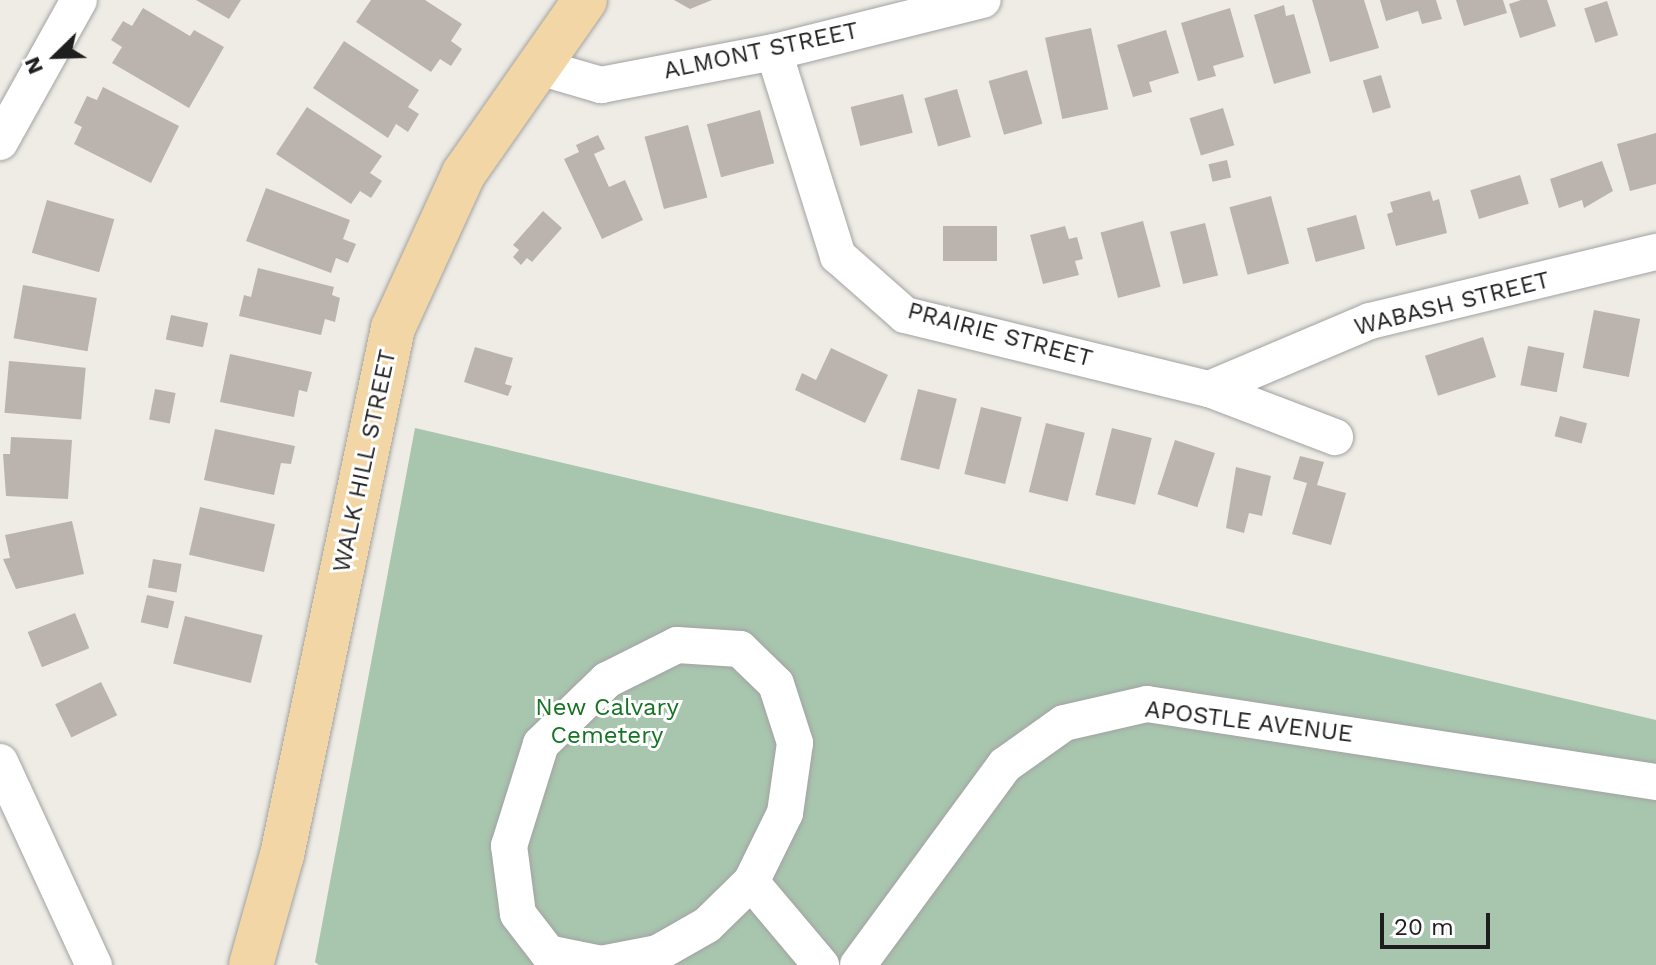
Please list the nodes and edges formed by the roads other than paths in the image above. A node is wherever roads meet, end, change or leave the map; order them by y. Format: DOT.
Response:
graph roads {
  1 [pos="79,0"];
  2 [pos="585,0"];
  3 [pos="983,0"];
  4 [pos="774,52"];
  5 [pos="539,67"];
  6 [pos="0,142"];
  7 [pos="1656,252"];
  8 [pos="1209,389"];
  9 [pos="1335,437"];
  10 [pos="0,762"];
  11 [pos="1656,782"];
  12 [pos="751,882"];
  13 [pos="94,965"];
  14 [pos="251,965"];
  15 [pos="821,965"];
  16 [pos="858,965"];
  1 -- 6 [label="street"];
  2 -- 5 [label="main road, WALK HILL STREET"];
  3 -- 4 [label="street, ALMONT STREET"];
  4 -- 5 [label="street, ALMONT STREET"];
  4 -- 8 [label="street, PRAIRIE STREET"];
  5 -- 14 [label="main road, WALK HILL STREET"];
  7 -- 8 [label="street, WABASH STREET"];
  8 -- 9 [label="street, PRAIRIE STREET"];
  10 -- 13 [label="street"];
  11 -- 16 [label="street, APOSTLE AVENUE"];
  12 -- 12 [label="street"];
  12 -- 15 [label="street"];
}
